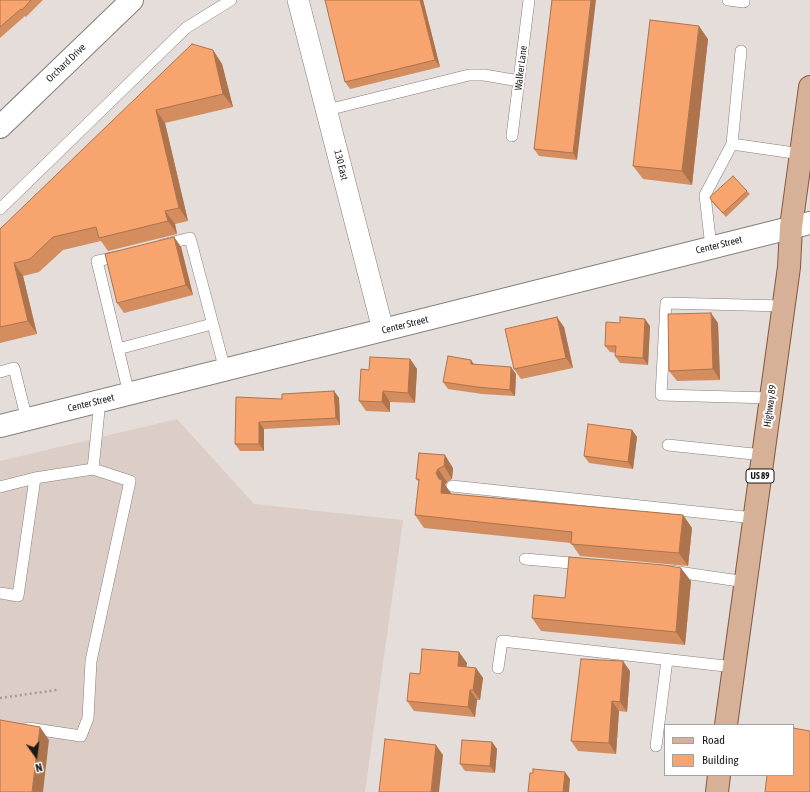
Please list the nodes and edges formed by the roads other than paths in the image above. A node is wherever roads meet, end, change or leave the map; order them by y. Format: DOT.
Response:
graph roads {
  1 [pos="132,0"];
  2 [pos="231,0"];
  3 [pos="298,0"];
  4 [pos="529,0"];
  5 [pos="728,0"];
  6 [pos="744,0"];
  7 [pos="741,51"];
  8 [pos="519,81"];
  9 [pos="810,87"];
  10 [pos="327,110"];
  11 [pos="0,127"];
  12 [pos="512,136"];
  13 [pos="732,144"];
  14 [pos="801,154"];
  15 [pos="0,209"];
  16 [pos="800,225"];
  17 [pos="711,247"];
  18 [pos="151,248"];
  19 [pos="128,254"];
  20 [pos="784,306"];
  21 [pos="212,324"];
  22 [pos="383,330"];
  23 [pos="118,349"];
  24 [pos="225,370"];
  25 [pos="0,372"];
  26 [pos="129,394"];
  27 [pos="771,398"];
  28 [pos="100,401"];
  29 [pos="27,420"];
  30 [pos="0,426"];
  31 [pos="668,445"];
  32 [pos="763,455"];
  33 [pos="93,469"];
  34 [pos="35,478"];
  35 [pos="452,486"];
  36 [pos="0,487"];
  37 [pos="754,518"];
  38 [pos="525,559"];
  39 [pos="595,565"];
  40 [pos="658,570"];
  41 [pos="746,582"];
  42 [pos="0,593"];
  43 [pos="583,650"];
  44 [pos="667,660"];
  45 [pos="581,665"];
  46 [pos="734,667"];
  47 [pos="498,668"];
  48 [pos="726,724"];
  49 [pos="26,728"];
  50 [pos="656,746"];
  51 [pos="719,776"];
  52 [pos="717,792"];
  1 -- 11 [label="main road, Orchard Drive"];
  2 -- 15 [label="lane"];
  3 -- 10 [label="street, 130 East"];
  4 -- 8 [label="lane, Walker Lane"];
  5 -- 6 [label="lane"];
  7 -- 13 [label="lane"];
  8 -- 10 [label="lane"];
  8 -- 12 [label="lane, Walker Lane"];
  9 -- 14 [label="main road, Highway 89 / US 89"];
  10 -- 22 [label="street, 130 East"];
  13 -- 14 [label="lane"];
  13 -- 17 [label="lane"];
  14 -- 16 [label="main road, Highway 89 / US 89"];
  16 -- 17 [label="main road, Center Street"];
  16 -- 20 [label="main road, Highway 89 / US 89"];
  17 -- 22 [label="main road, Center Street"];
  18 -- 21 [label="lane"];
  19 -- 23 [label="lane"];
  20 -- 27 [label="main road, Highway 89 / US 89"];
  20 -- 27 [label="lane"];
  21 -- 23 [label="lane"];
  21 -- 24 [label="lane"];
  22 -- 24 [label="main road, Center Street"];
  23 -- 26 [label="lane"];
  24 -- 26 [label="main road, Center Street"];
  25 -- 29 [label="lane"];
  26 -- 28 [label="main road, Center Street"];
  27 -- 32 [label="main road, Highway 89 / US 89"];
  28 -- 29 [label="main road, Center Street"];
  28 -- 33 [label="lane"];
  29 -- 30 [label="main road, Center Street"];
  31 -- 32 [label="lane"];
  32 -- 37 [label="main road, Highway 89 / US 89"];
  33 -- 34 [label="lane"];
  33 -- 49 [label="lane"];
  34 -- 36 [label="lane"];
  34 -- 42 [label="lane"];
  35 -- 37 [label="lane"];
  37 -- 41 [label="main road, Highway 89 / US 89"];
  38 -- 39 [label="lane"];
  40 -- 41 [label="lane"];
  41 -- 46 [label="main road, Highway 89 / US 89"];
  43 -- 44 [label="lane"];
  43 -- 45 [label="lane"];
  43 -- 47 [label="lane"];
  44 -- 46 [label="lane"];
  44 -- 50 [label="lane"];
  46 -- 48 [label="main road, Highway 89 / US 89"];
  51 -- 52 [label="main road"];
}
